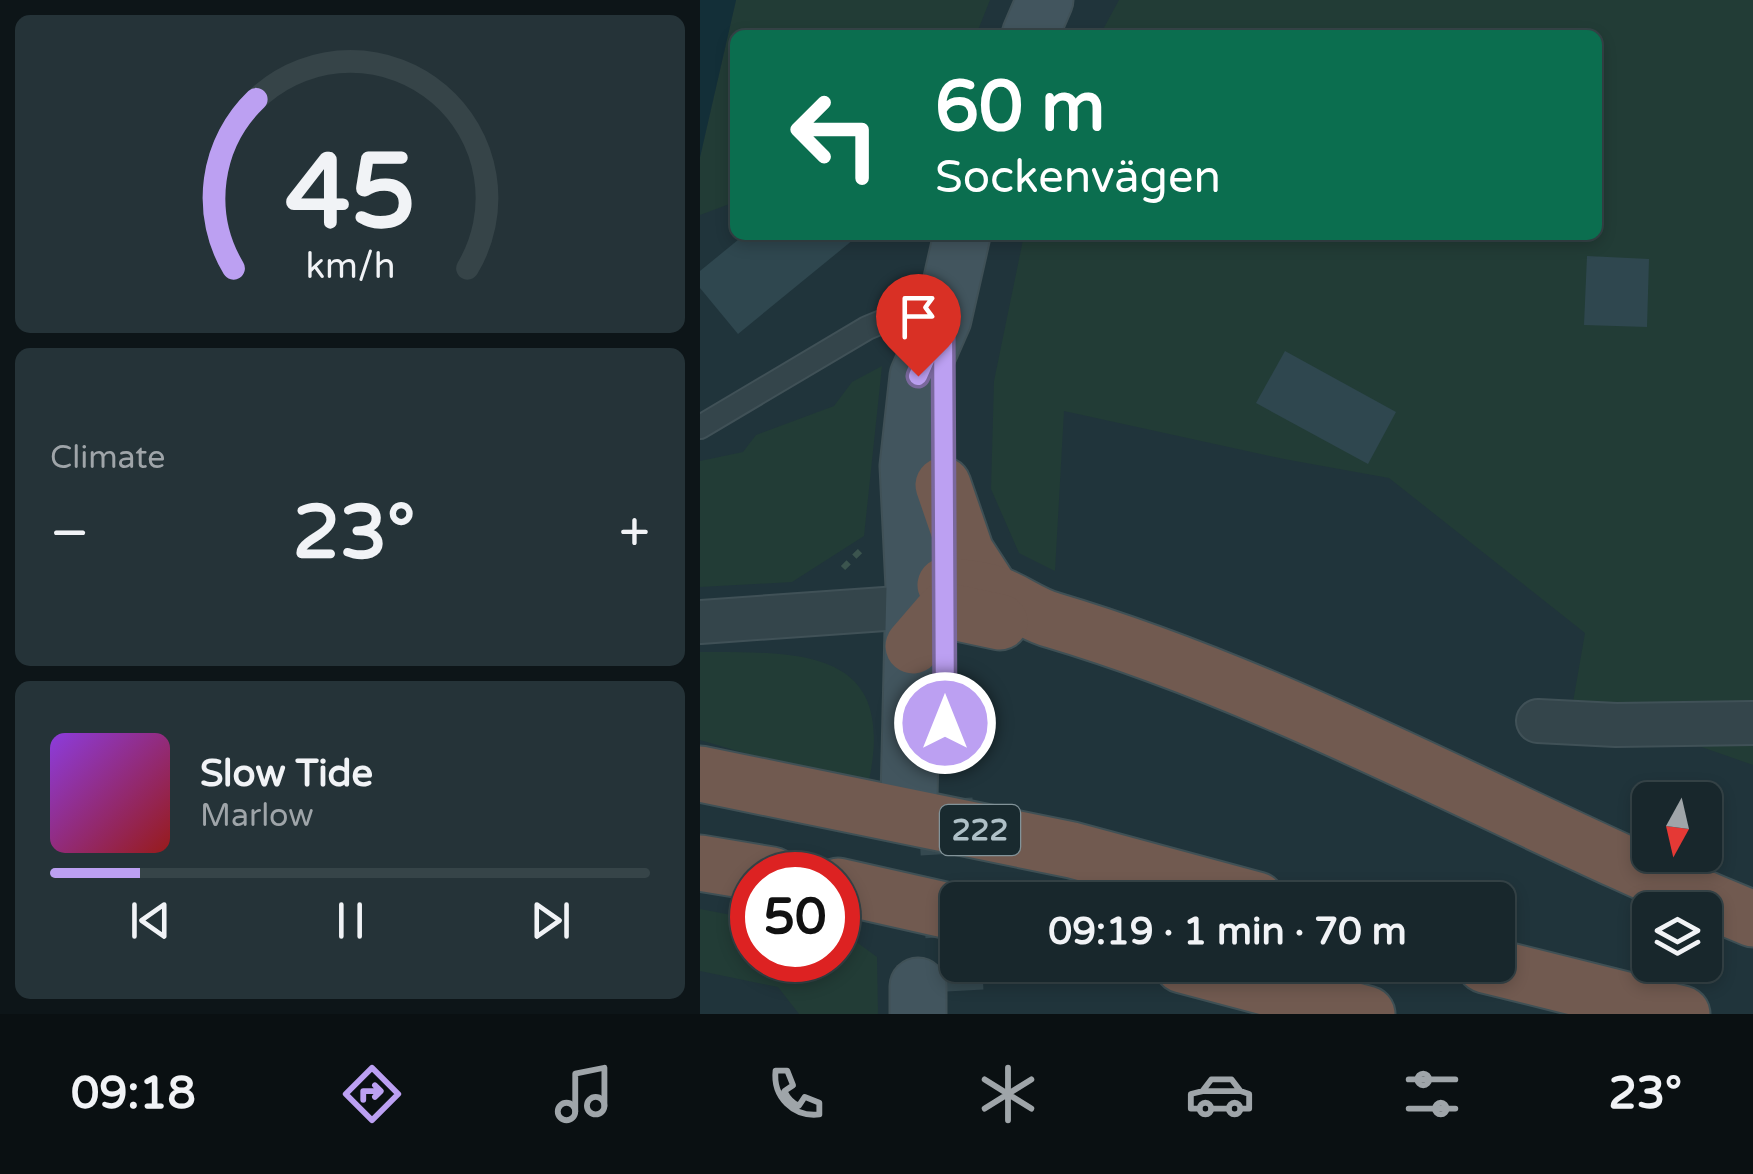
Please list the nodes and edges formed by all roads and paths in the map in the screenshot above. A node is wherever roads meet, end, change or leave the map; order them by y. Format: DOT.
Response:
graph roads {
  1 [pos="1045,0"];
  2 [pos="1032,30"];
  3 [pos="961,240"];
  4 [pos="943,319"];
  5 [pos="700,428"];
  6 [pos="943,485"];
  7 [pos="937,604"];
  8 [pos="721,622"];
  9 [pos="1538,721"];
  10 [pos="1753,722"];
  11 [pos="700,774"];
  12 [pos="927,798"];
  13 [pos="700,863"];
  14 [pos="730,868"];
  15 [pos="1190,882"];
  16 [pos="860,891"];
  17 [pos="940,909"];
  18 [pos="1753,919"];
  19 [pos="1515,972"];
  20 [pos="1246,982"];
  21 [pos="1367,1014"];
  22 [pos="1682,1014"];
  1 -- 2 [label="street"];
  3 -- 4 [label="street"];
  4 -- 5 [label="lane"];
  4 -- 6 [label="street"];
  4 -- 7 [label="street"];
  6 -- 7 [label="highway"];
  7 -- 8 [label="street"];
  7 -- 12 [label="street"];
  7 -- 18 [label="highway"];
  9 -- 10 [label="street"];
  11 -- 15 [label="highway, 222"];
  13 -- 14 [label="highway"];
  16 -- 17 [label="highway"];
  19 -- 22 [label="highway"];
  20 -- 21 [label="highway"];
}
